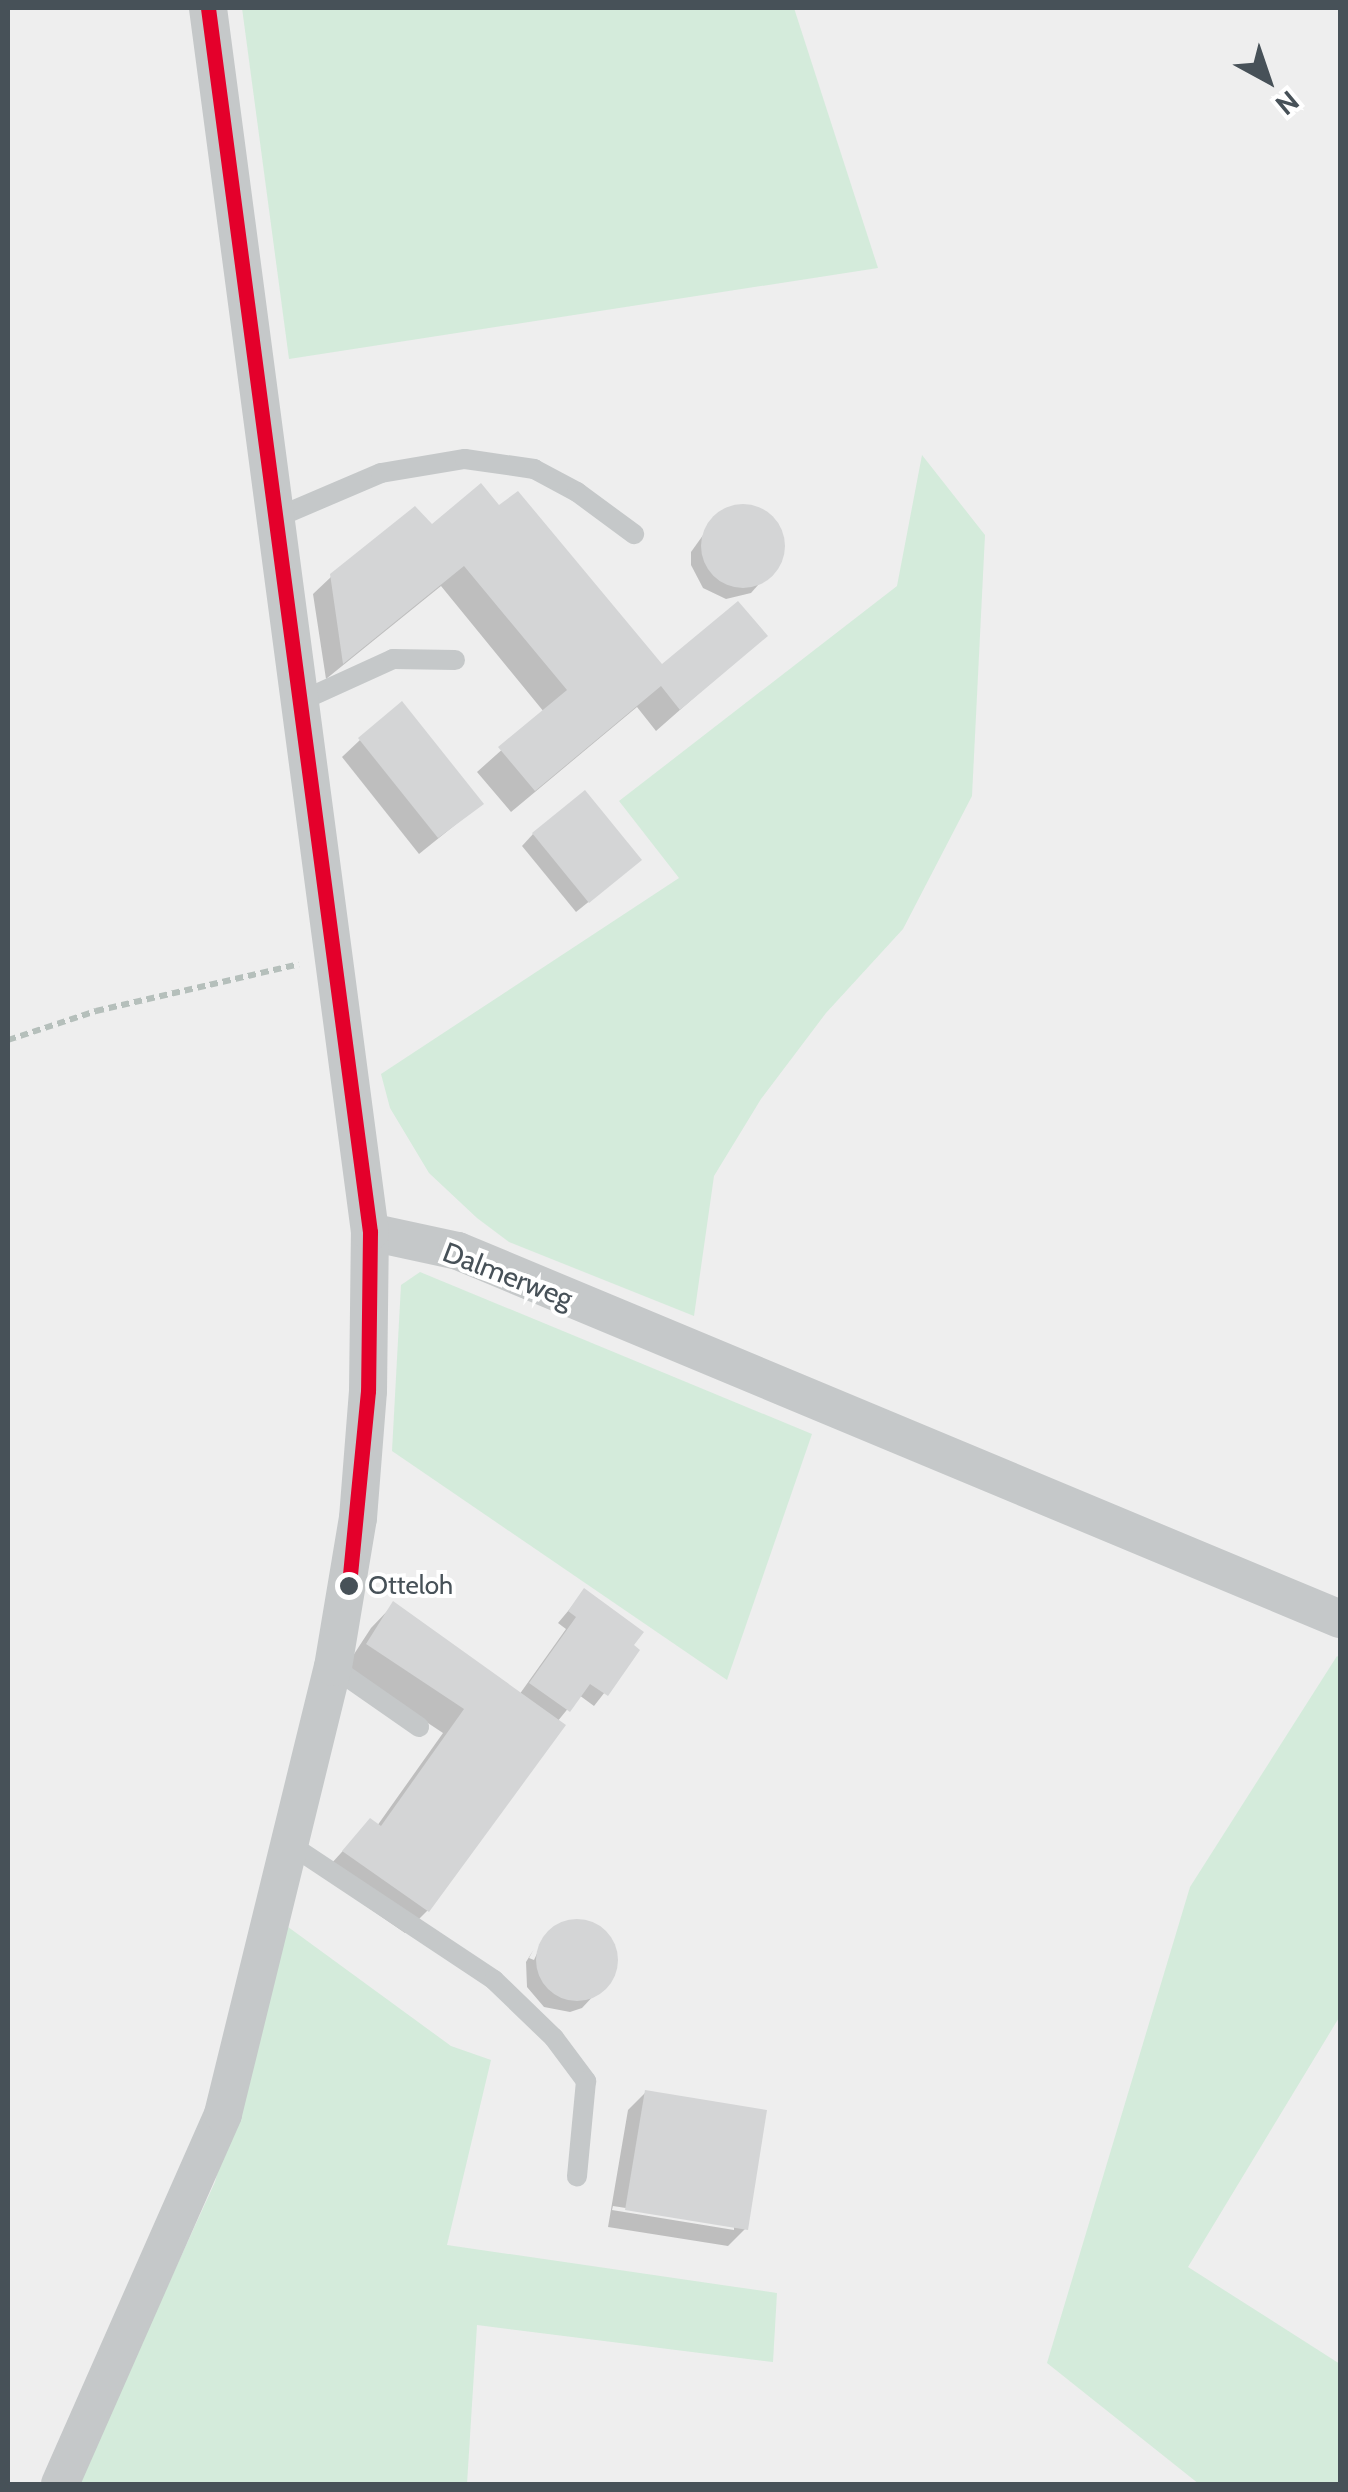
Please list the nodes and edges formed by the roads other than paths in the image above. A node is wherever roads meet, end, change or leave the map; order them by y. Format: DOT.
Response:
graph roads {
  1 [pos="208,8"];
  2 [pos="278,517"];
  3 [pos="634,534"];
  4 [pos="455,660"];
  5 [pos="301,701"];
  6 [pos="370,1232"];
  7 [pos="1340,1619"];
  8 [pos="333,1667"];
  9 [pos="420,1727"];
  10 [pos="291,1846"];
  11 [pos="576,2178"];
  12 [pos="60,2484"];
  1 -- 2 [label="street"];
  2 -- 3 [label="lane"];
  2 -- 5 [label="street"];
  4 -- 5 [label="lane"];
  5 -- 6 [label="street"];
  6 -- 7 [label="street, Dalmerweg"];
  6 -- 8 [label="street"];
  8 -- 9 [label="lane"];
  8 -- 10 [label="street"];
  10 -- 11 [label="lane"];
  10 -- 12 [label="street"];
}
